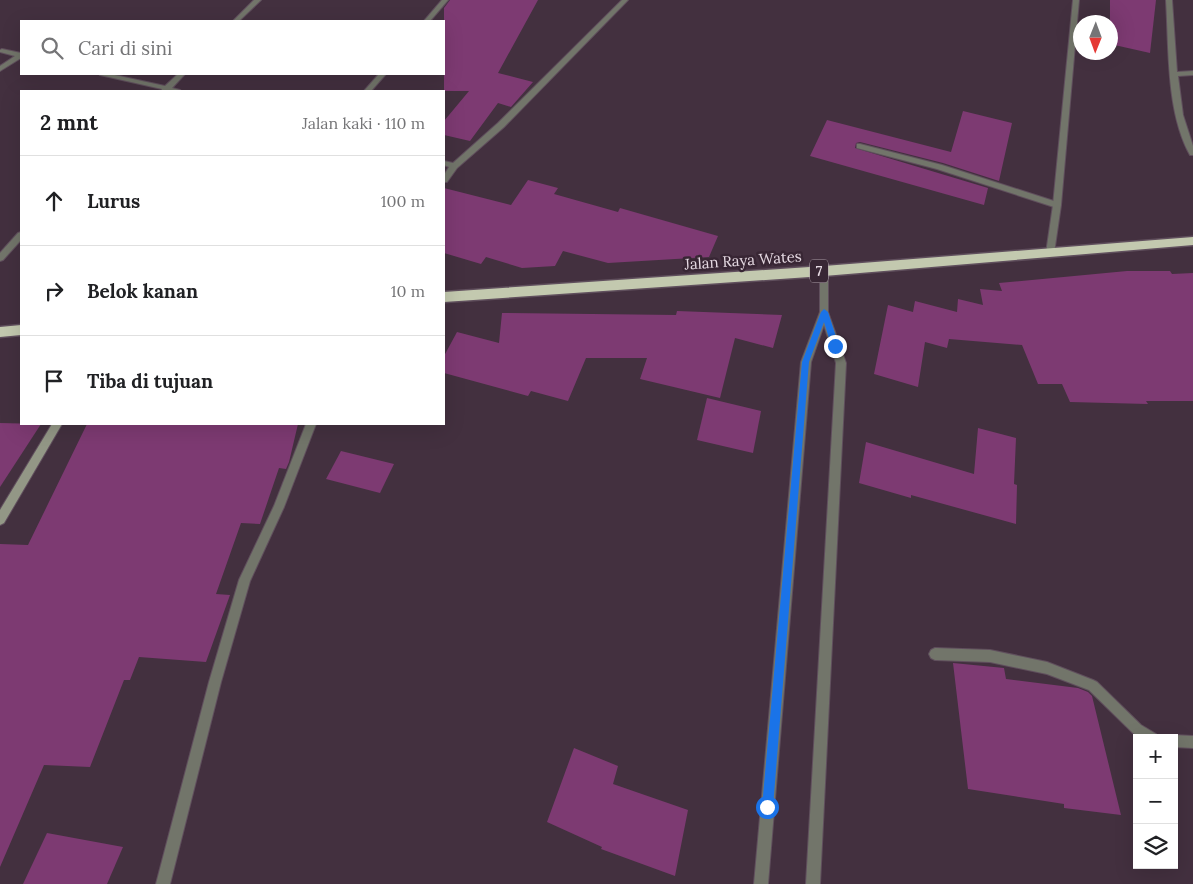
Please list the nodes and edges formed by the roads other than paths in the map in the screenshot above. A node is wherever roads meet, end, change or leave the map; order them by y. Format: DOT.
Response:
graph roads {
  1 [pos="258,0"];
  2 [pos="445,0"];
  3 [pos="625,0"];
  4 [pos="1076,0"];
  5 [pos="1169,0"];
  6 [pos="237,20"];
  7 [pos="428,20"];
  8 [pos="2,51"];
  9 [pos="20,55"];
  10 [pos="20,56"];
  11 [pos="0,69"];
  12 [pos="1174,74"];
  13 [pos="1193,74"];
  14 [pos="106,75"];
  15 [pos="181,75"];
  16 [pos="382,75"];
  17 [pos="165,90"];
  18 [pos="368,90"];
  19 [pos="860,146"];
  20 [pos="1193,153"];
  21 [pos="445,163"];
  22 [pos="454,166"];
  23 [pos="445,179"];
  24 [pos="1057,205"];
  25 [pos="20,236"];
  26 [pos="1193,241"];
  27 [pos="1050,253"];
  28 [pos="0,258"];
  29 [pos="824,271"];
  30 [pos="445,297"];
  31 [pos="824,312"];
  32 [pos="20,330"];
  33 [pos="0,332"];
  34 [pos="56,425"];
  35 [pos="311,425"];
  36 [pos="0,520"];
  37 [pos="935,654"];
  38 [pos="1145,734"];
  39 [pos="1178,741"];
  40 [pos="1193,742"];
  41 [pos="163,884"];
  42 [pos="760,884"];
  43 [pos="813,884"];
  1 -- 6 [label="street"];
  2 -- 7 [label="street"];
  3 -- 22 [label="street"];
  4 -- 24 [label="street"];
  5 -- 12 [label="street"];
  8 -- 9 [label="street"];
  10 -- 11 [label="street"];
  12 -- 13 [label="street"];
  12 -- 20 [label="street"];
  14 -- 17 [label="street"];
  15 -- 17 [label="street"];
  16 -- 18 [label="street"];
  19 -- 24 [label="street"];
  21 -- 22 [label="street"];
  22 -- 23 [label="street"];
  24 -- 27 [label="street"];
  25 -- 28 [label="street"];
  26 -- 27 [label="highway, Jalan Raya Wates / 7"];
  27 -- 29 [label="highway, Jalan Raya Wates / 7"];
  29 -- 30 [label="highway, Jalan Raya Wates / 7"];
  29 -- 31 [label="street"];
  31 -- 42 [label="street"];
  31 -- 43 [label="street"];
  32 -- 33 [label="highway"];
  34 -- 36 [label="street"];
  35 -- 41 [label="street"];
  37 -- 38 [label="street"];
  39 -- 40 [label="street"];
}
